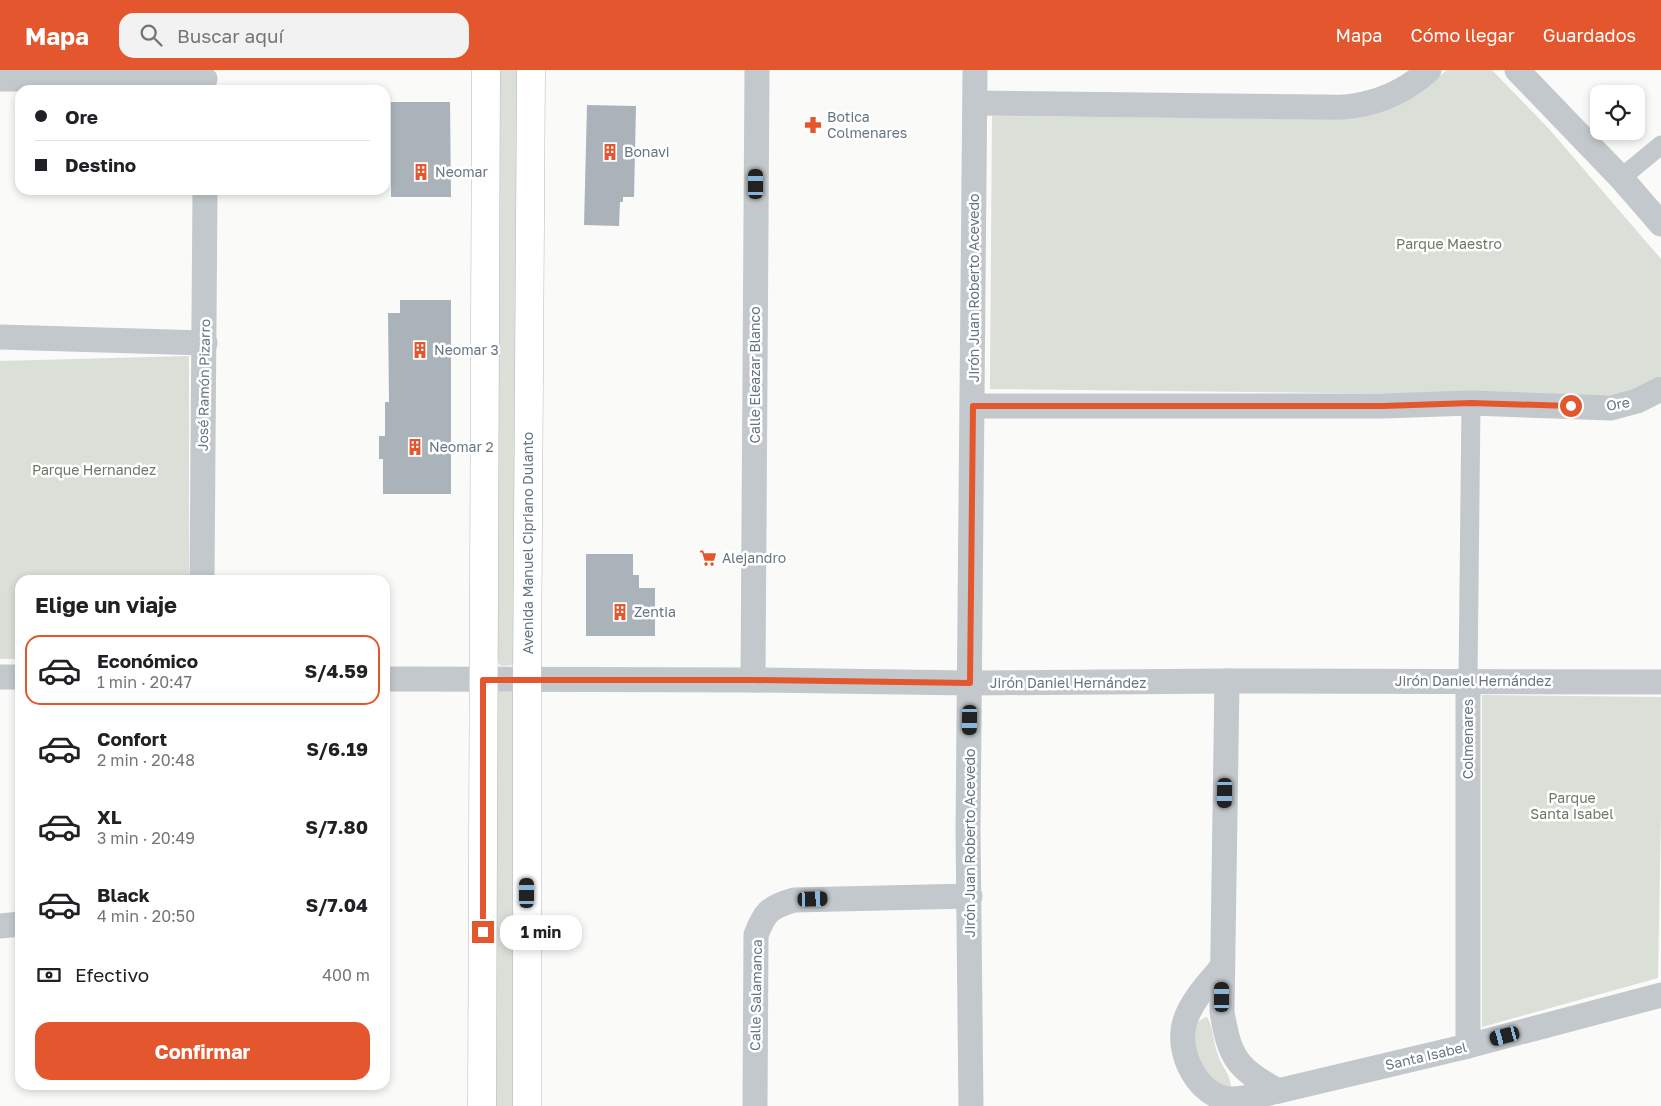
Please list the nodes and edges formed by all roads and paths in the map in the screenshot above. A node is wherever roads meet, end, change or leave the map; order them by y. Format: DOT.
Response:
graph roads {
  1 [pos="486,70"];
  2 [pos="531,70"];
  3 [pos="757,70"];
  4 [pos="975,70"];
  5 [pos="1429,70"];
  6 [pos="1516,70"];
  7 [pos="0,79"];
  8 [pos="205,80"];
  9 [pos="975,103"];
  10 [pos="1661,145"];
  11 [pos="1621,178"];
  12 [pos="205,195"];
  13 [pos="1661,224"];
  14 [pos="0,337"];
  15 [pos="205,343"];
  16 [pos="1661,389"];
  17 [pos="1471,403"];
  18 [pos="973,406"];
  19 [pos="202,575"];
  20 [pos="0,677"];
  21 [pos="15,677"];
  22 [pos="390,679"];
  23 [pos="483,680"];
  24 [pos="527,680"];
  25 [pos="753,680"];
  26 [pos="1468,681"];
  27 [pos="1227,682"];
  28 [pos="1661,682"];
  29 [pos="970,683"];
  30 [pos="970,896"];
  31 [pos="15,924"];
  32 [pos="0,926"];
  33 [pos="1222,967"];
  34 [pos="1661,994"];
  35 [pos="1468,1046"];
  36 [pos="1278,1091"];
  37 [pos="482,1106"];
  38 [pos="527,1106"];
  39 [pos="755,1106"];
  40 [pos="971,1106"];
  1 -- 23 [label="main road"];
  2 -- 24 [label="main road, Avenida Manuel Cipriano Dulanto"];
  3 -- 25 [label="street, Calle Eleazar Blanco"];
  4 -- 9 [label="street, Jirón Juan Roberto Acevedo"];
  5 -- 9 [label="street"];
  6 -- 11 [label="street"];
  7 -- 8 [label="street"];
  9 -- 18 [label="street, Jirón Juan Roberto Acevedo"];
  10 -- 11 [label="street"];
  11 -- 13 [label="street"];
  12 -- 15 [label="street, José Ramón Pizarro"];
  14 -- 15 [label="street"];
  15 -- 19 [label="street, José Ramón Pizarro"];
  16 -- 17 [label="street, Ore"];
  17 -- 18 [label="street, Ore"];
  17 -- 26 [label="street, Colmenares"];
  18 -- 29 [label="street, Jirón Juan Roberto Acevedo"];
  20 -- 21 [label="street"];
  22 -- 23 [label="street, Jirón Daniel Hernández"];
  23 -- 24 [label="street, Jirón Daniel Hernández"];
  23 -- 37 [label="main road"];
  24 -- 25 [label="street, Jirón Daniel Hernández"];
  24 -- 38 [label="main road, Avenida Manuel Cipriano Dulanto"];
  25 -- 29 [label="street, Jirón Daniel Hernández"];
  26 -- 27 [label="street, Jirón Daniel Hernández"];
  26 -- 28 [label="street, Jirón Daniel Hernández"];
  26 -- 35 [label="street, Colmenares"];
  27 -- 29 [label="street, Jirón Daniel Hernández"];
  27 -- 33 [label="street"];
  29 -- 30 [label="street, Jirón Juan Roberto Acevedo"];
  30 -- 39 [label="street, Calle Salamanca"];
  30 -- 40 [label="street, Jirón Juan Roberto Acevedo"];
  31 -- 32 [label="street"];
  33 -- 36 [label="street"];
  33 -- 36 [label="street, Santa Isabel"];
  34 -- 35 [label="street, Santa Isabel"];
  35 -- 36 [label="street, Santa Isabel"];
}
